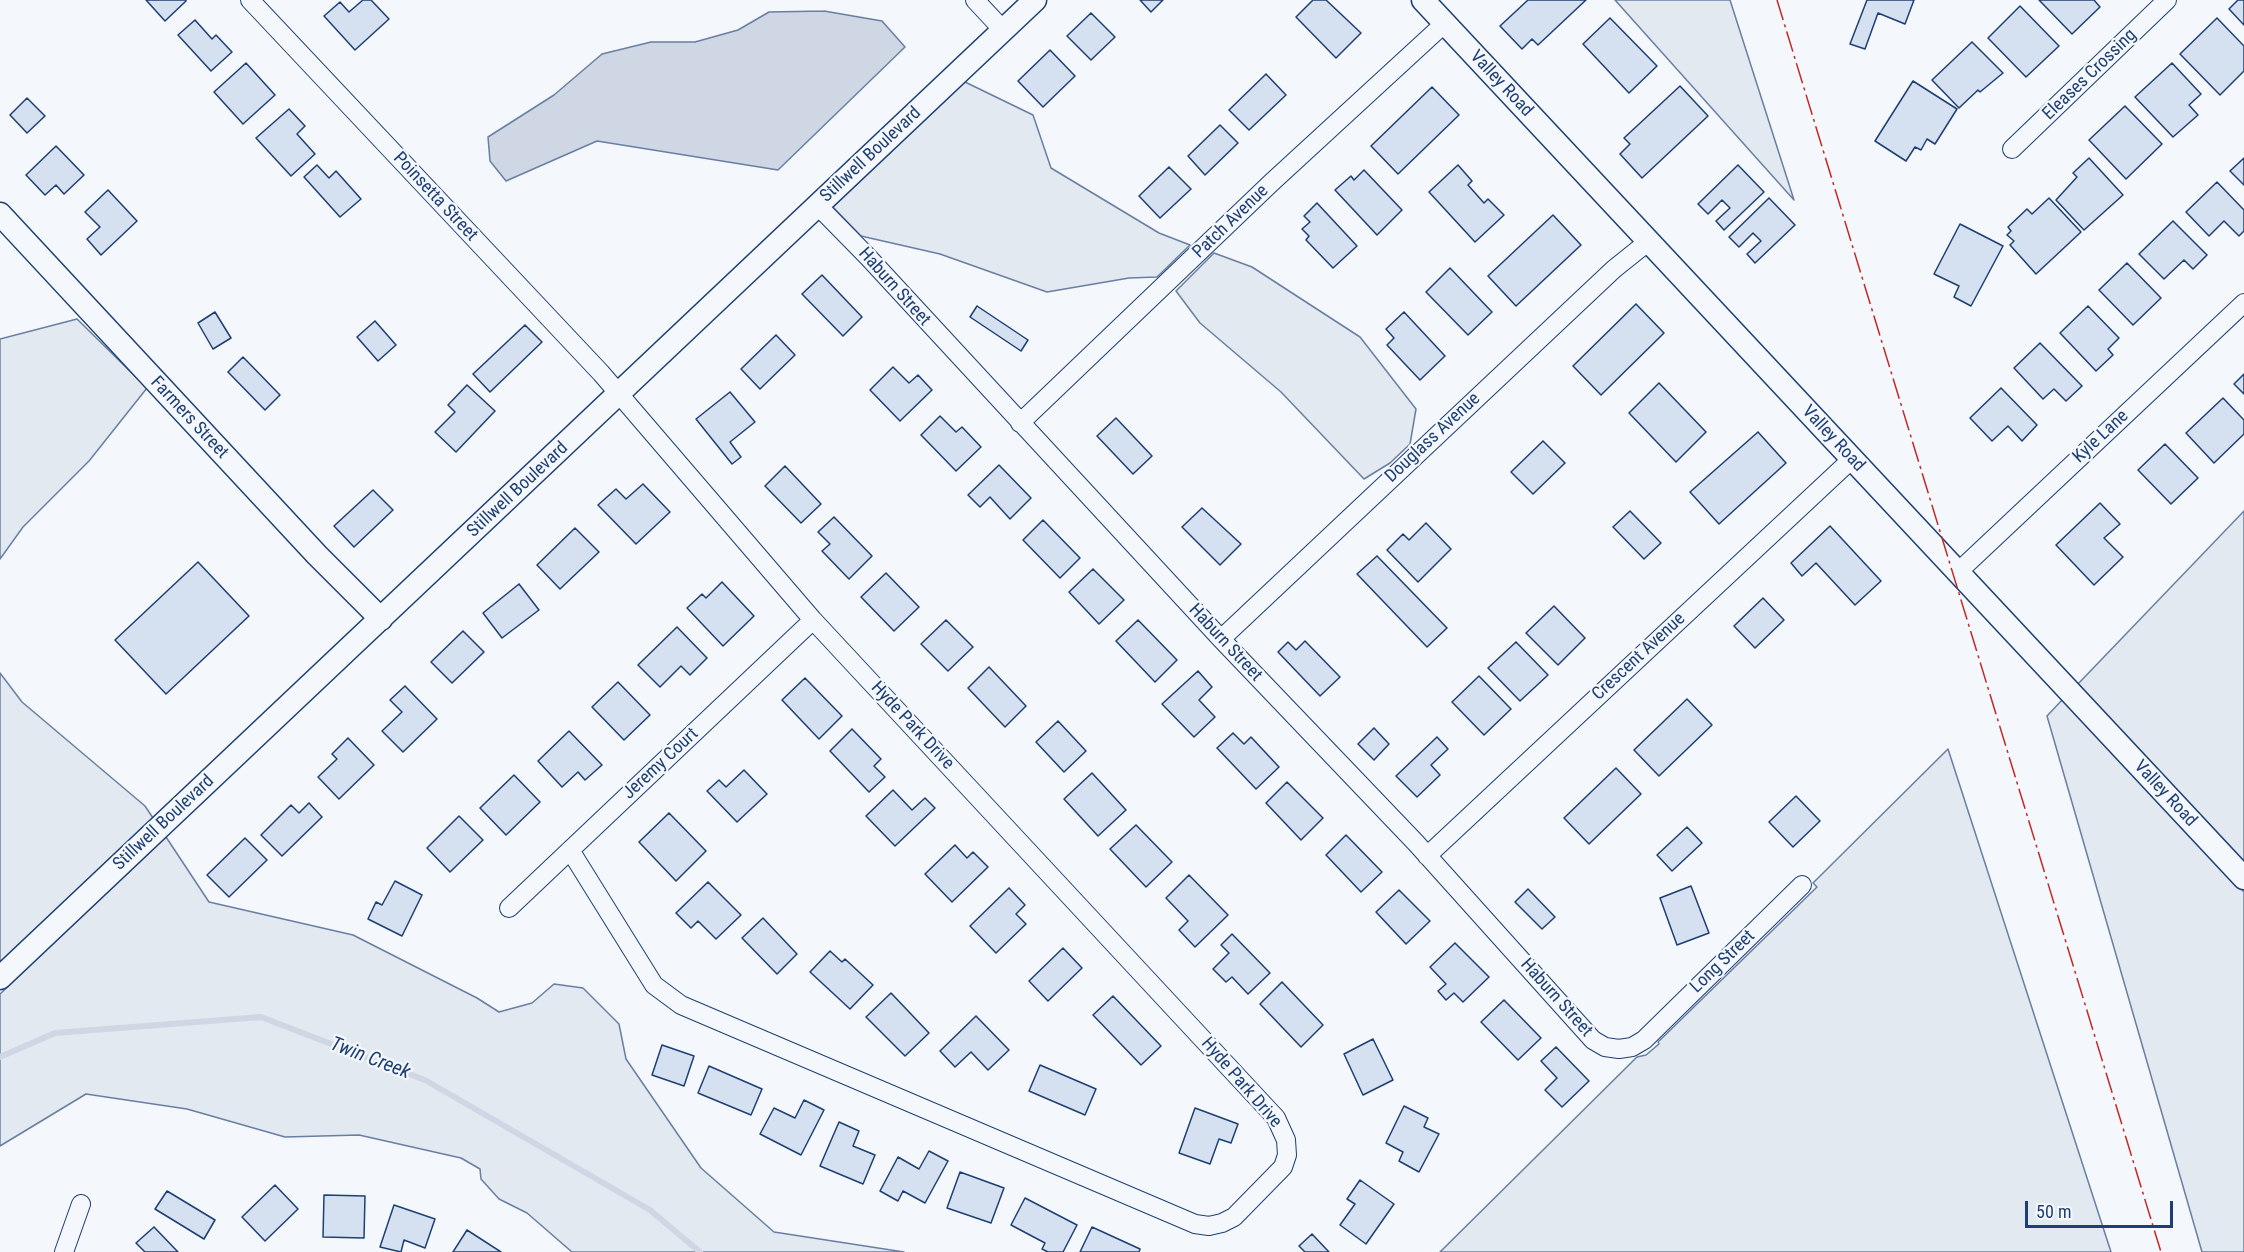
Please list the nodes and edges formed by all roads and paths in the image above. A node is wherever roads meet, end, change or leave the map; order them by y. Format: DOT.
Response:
graph roads {
  1 [pos="250,0"];
  2 [pos="975,0"];
  3 [pos="1035,0"];
  4 [pos="1423,0"];
  5 [pos="2167,0"];
  6 [pos="1444,23"];
  7 [pos="1003,30"];
  8 [pos="2012,149"];
  9 [pos="818,206"];
  10 [pos="0,214"];
  11 [pos="1649,241"];
  12 [pos="2244,303"];
  13 [pos="618,395"];
  14 [pos="1020,423"];
  15 [pos="1852,459"];
  16 [pos="1958,572"];
  17 [pos="381,619"];
  18 [pos="813,620"];
  19 [pos="1221,639"];
  20 [pos="570,850"];
  21 [pos="1427,856"];
  22 [pos="2244,878"];
  23 [pos="1802,885"];
  24 [pos="509,908"];
  25 [pos="0,978"];
  26 [pos="1644,1040"];
  27 [pos="81,1204"];
  28 [pos="64,1252"];
  1 -- 13 [label="street, Poinsetta Street"];
  2 -- 7 [label="street"];
  3 -- 7 [label="street, Stillwell Boulevard"];
  4 -- 6 [label="street, Valley Road"];
  5 -- 8 [label="street, Eleases Crossing"];
  6 -- 11 [label="street, Valley Road"];
  6 -- 14 [label="street, Patch Avenue"];
  7 -- 9 [label="street, Stillwell Boulevard"];
  9 -- 13 [label="street, Stillwell Boulevard"];
  9 -- 14 [label="street, Haburn Street"];
  10 -- 17 [label="street, Farmers Street"];
  11 -- 15 [label="street, Valley Road"];
  11 -- 19 [label="street, Douglass Avenue"];
  12 -- 16 [label="street, Kyle Lane"];
  13 -- 17 [label="street, Stillwell Boulevard"];
  13 -- 18 [label="street, Hyde Park Drive"];
  14 -- 19 [label="street, Haburn Street"];
  15 -- 16 [label="street, Valley Road"];
  15 -- 21 [label="street, Crescent Avenue"];
  16 -- 22 [label="street, Valley Road"];
  17 -- 25 [label="street, Stillwell Boulevard"];
  18 -- 20 [label="street, Jeremy Court"];
  18 -- 20 [label="street, Hyde Park Drive"];
  19 -- 21 [label="street, Haburn Street"];
  20 -- 24 [label="street, Jeremy Court"];
  21 -- 26 [label="street, Haburn Street"];
  23 -- 26 [label="street, Long Street"];
  27 -- 28 [label="street"];
}
